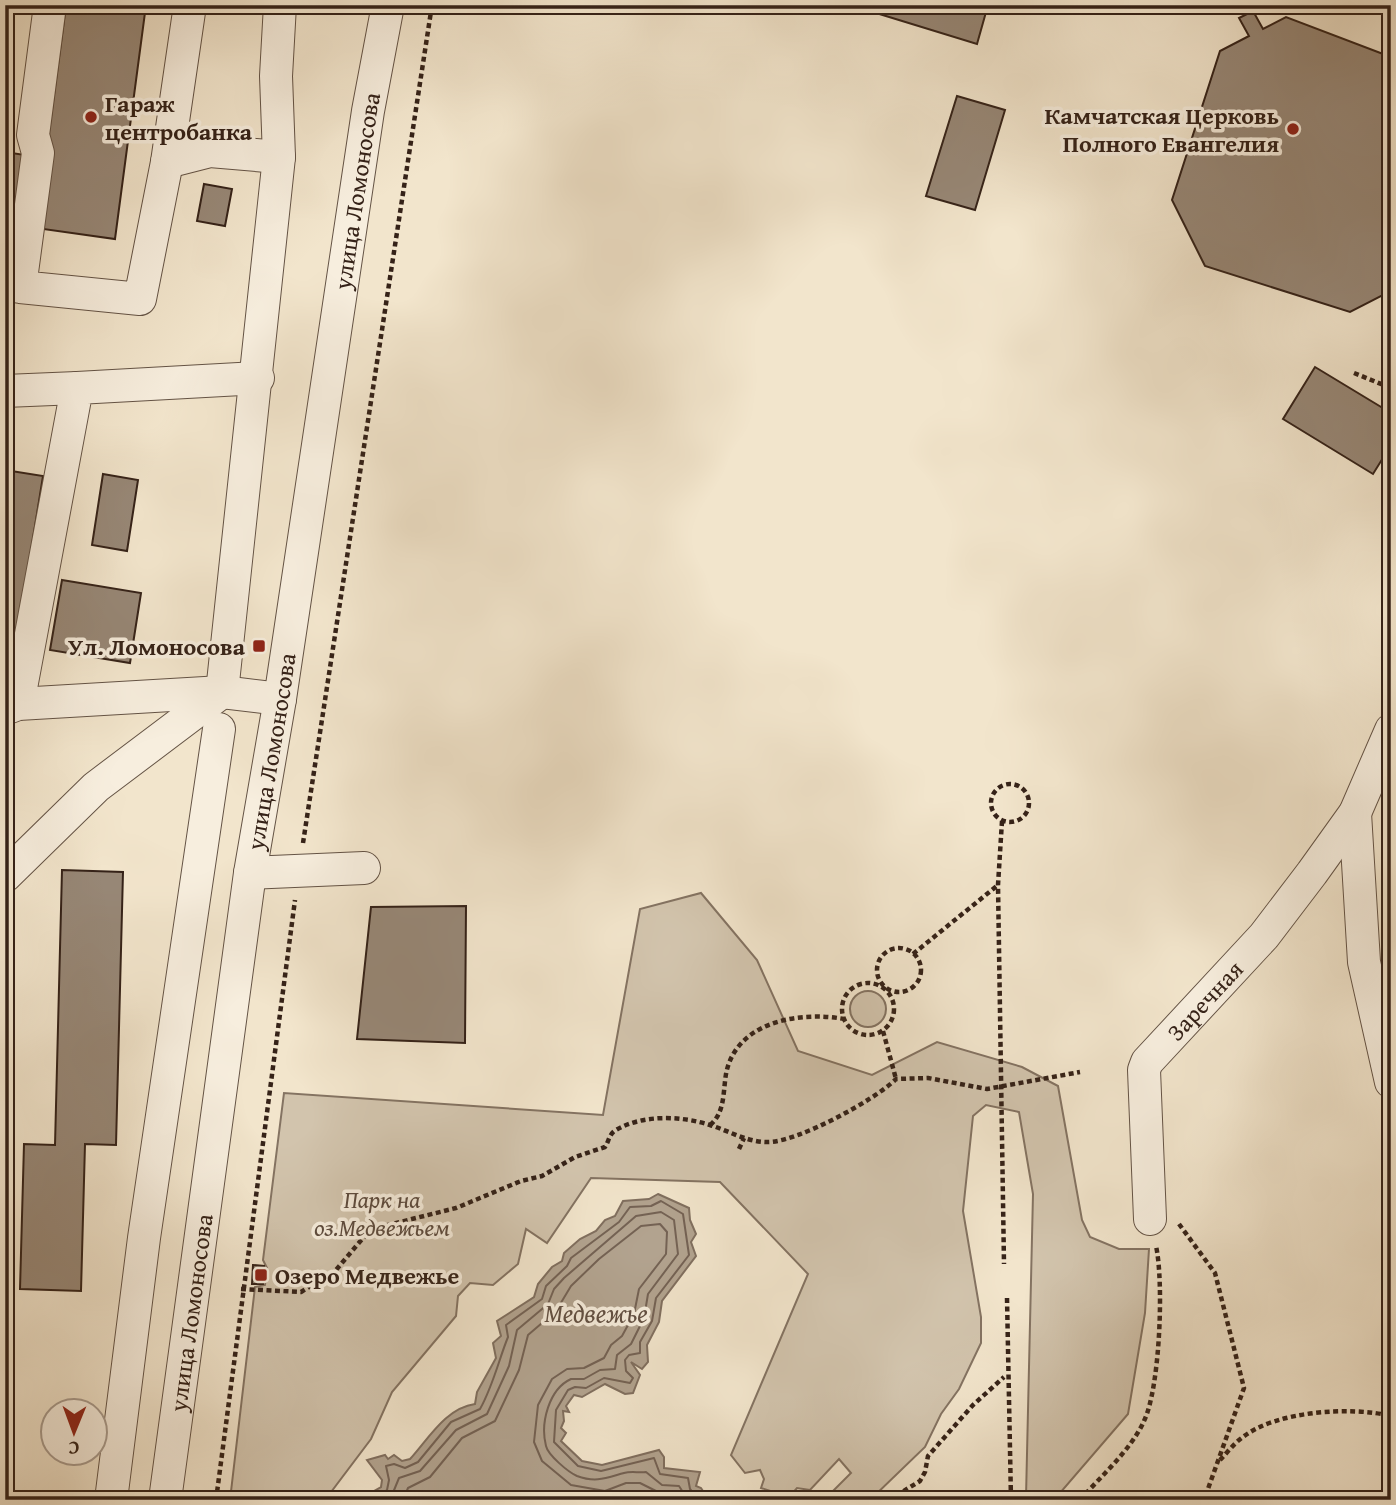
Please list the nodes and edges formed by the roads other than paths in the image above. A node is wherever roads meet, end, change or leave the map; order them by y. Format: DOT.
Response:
graph roads {
  1 [pos="50,5"];
  2 [pos="190,5"];
  3 [pos="280,5"];
  4 [pos="388,5"];
  5 [pos="279,156"];
  6 [pos="167,162"];
  7 [pos="258,378"];
  8 [pos="78,388"];
  9 [pos="5,391"];
  10 [pos="222,692"];
  11 [pos="280,699"];
  12 [pos="12,706"];
  13 [pos="219,729"];
  14 [pos="1391,730"];
  15 [pos="1355,813"];
  16 [pos="364,868"];
  17 [pos="250,873"];
  18 [pos="5,876"];
  19 [pos="1391,1082"];
  20 [pos="1161,1217"];
  21 [pos="111,1500"];
  22 [pos="165,1500"];
  1 -- 6 [label="street"];
  2 -- 6 [label="street"];
  3 -- 5 [label="street"];
  4 -- 11 [label="street, улица Ломоносова"];
  5 -- 6 [label="street"];
  5 -- 7 [label="street"];
  7 -- 8 [label="street"];
  7 -- 10 [label="street"];
  8 -- 9 [label="street"];
  8 -- 12 [label="street"];
  10 -- 11 [label="street"];
  10 -- 12 [label="street"];
  10 -- 18 [label="street"];
  11 -- 17 [label="street, улица Ломоносова"];
  13 -- 21 [label="street"];
  14 -- 15 [label="street, Заречная"];
  15 -- 19 [label="street, Заречная"];
  15 -- 20 [label="street, Заречная"];
  16 -- 17 [label="street"];
  17 -- 22 [label="street, улица Ломоносова"];
}
